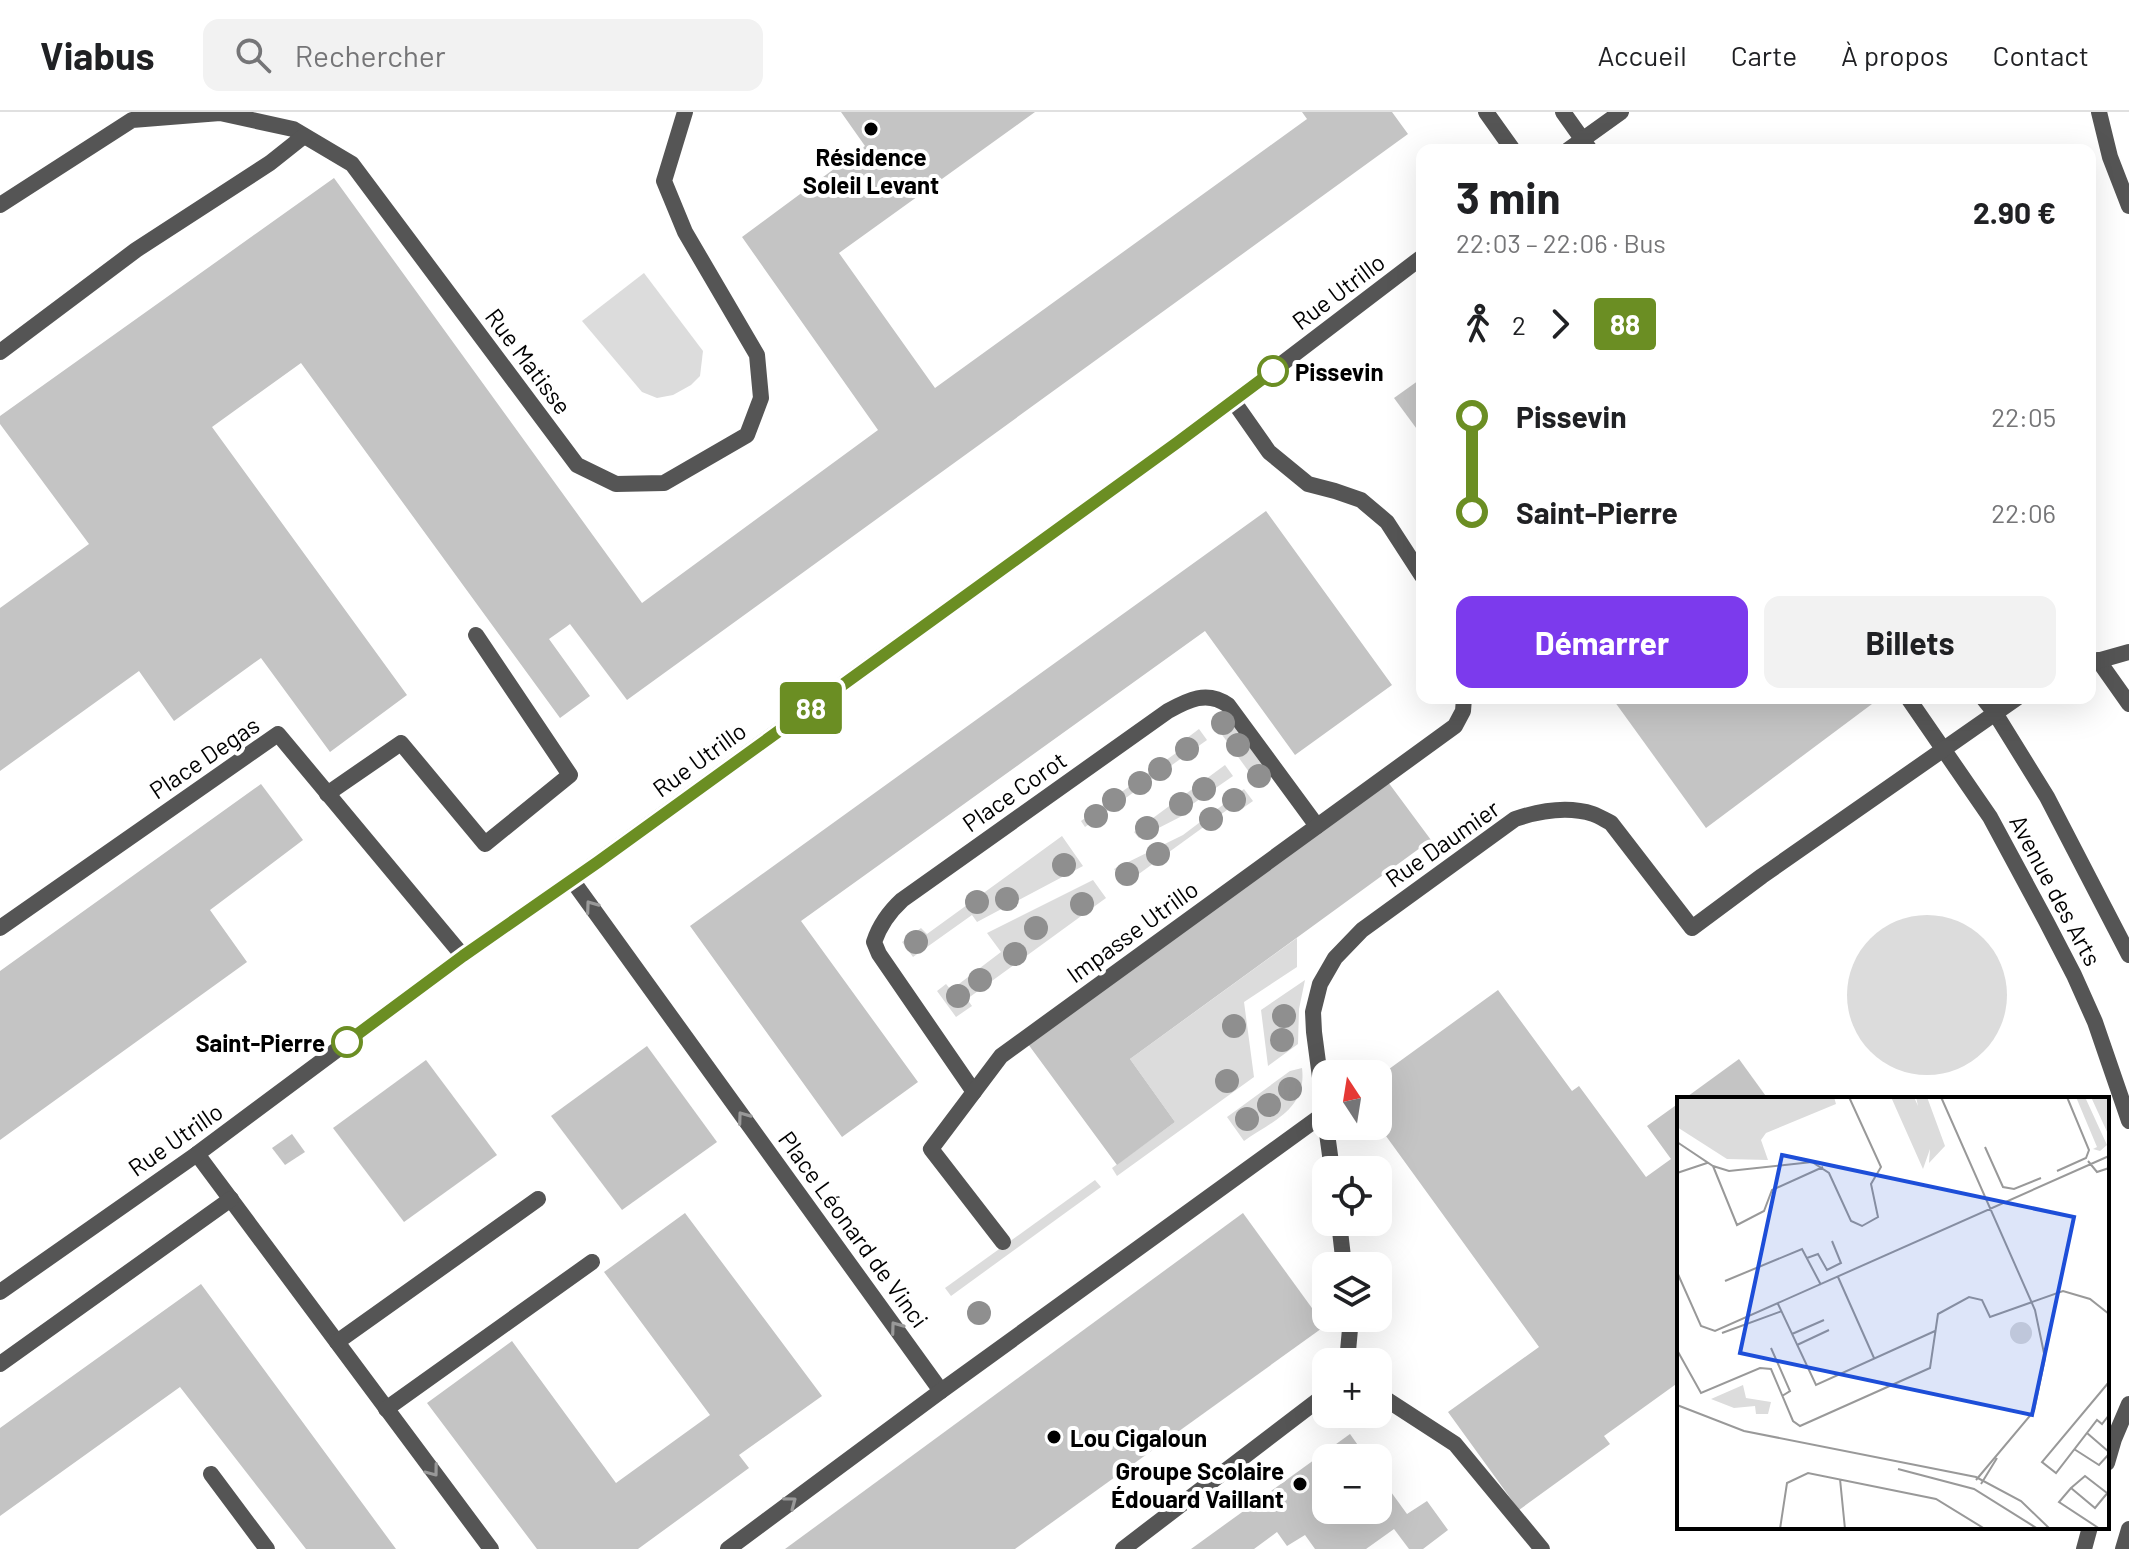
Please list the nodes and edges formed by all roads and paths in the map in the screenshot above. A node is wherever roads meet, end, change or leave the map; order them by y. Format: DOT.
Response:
graph roads {
  1 [pos="685,112"];
  2 [pos="1486,112"];
  3 [pos="1563,112"];
  4 [pos="1621,112"];
  5 [pos="2099,112"];
  6 [pos="304,136"];
  7 [pos="1509,144"];
  8 [pos="1586,144"];
  9 [pos="1588,144"];
  10 [pos="0,205"];
  11 [pos="2129,206"];
  12 [pos="1416,262"];
  13 [pos="0,352"];
  14 [pos="1234,402"];
  15 [pos="1416,567"];
  16 [pos="476,635"];
  17 [pos="2129,652"];
  18 [pos="2096,661"];
  19 [pos="2096,664"];
  20 [pos="1464,704"];
  21 [pos="1912,704"];
  22 [pos="1988,704"];
  23 [pos="2008,704"];
  24 [pos="2129,704"];
  25 [pos="1995,713"];
  26 [pos="1942,750"];
  27 [pos="327,794"];
  28 [pos="1317,826"];
  29 [pos="572,880"];
  30 [pos="0,928"];
  31 [pos="2129,955"];
  32 [pos="463,956"];
  33 [pos="1318,1060"];
  34 [pos="974,1092"];
  35 [pos="2129,1121"];
  36 [pos="1312,1131"];
  37 [pos="197,1154"];
  38 [pos="231,1199"];
  39 [pos="538,1199"];
  40 [pos="1003,1242"];
  41 [pos="592,1262"];
  42 [pos="0,1292"];
  43 [pos="337,1342"];
  44 [pos="0,1364"];
  45 [pos="941,1391"];
  46 [pos="1392,1403"];
  47 [pos="2129,1404"];
  48 [pos="1312,1405"];
  49 [pos="386,1409"];
  50 [pos="2109,1456"];
  51 [pos="211,1474"];
  52 [pos="2089,1529"];
  53 [pos="2129,1529"];
  54 [pos="267,1549"];
  55 [pos="491,1549"];
  56 [pos="728,1549"];
  57 [pos="1123,1549"];
  58 [pos="1542,1549"];
  59 [pos="2084,1549"];
  60 [pos="2123,1549"];
  1 -- 6 [label="street, Rue Matisse"];
  2 -- 7 [label="street"];
  3 -- 8 [label="street"];
  4 -- 9 [label="street"];
  5 -- 11 [label="street"];
  6 -- 10 [label="street, Rue Matisse"];
  6 -- 13 [label="street"];
  12 -- 14 [label="street, Rue Utrillo"];
  14 -- 15 [label="street"];
  14 -- 29 [label="street, Rue Utrillo"];
  16 -- 27 [label="street"];
  17 -- 18 [label="street"];
  19 -- 24 [label="street"];
  20 -- 28 [label="street, Impasse Utrillo"];
  21 -- 26 [label="street, Avenue des Arts"];
  22 -- 25 [label="street"];
  23 -- 25 [label="street"];
  25 -- 26 [label="street"];
  25 -- 31 [label="street"];
  26 -- 33 [label="street, Rue Daumier"];
  26 -- 35 [label="street, Avenue des Arts"];
  27 -- 30 [label="street, Place Degas"];
  27 -- 32 [label="street, Place Degas"];
  28 -- 34 [label="street, Impasse Utrillo"];
  28 -- 34 [label="street, Place Corot"];
  29 -- 32 [label="street, Rue Utrillo"];
  45 -- 29 [label="street, Place Léonard de Vinci, one-way"];
  32 -- 37 [label="street, Rue Utrillo"];
  34 -- 40 [label="street, Impasse Utrillo"];
  36 -- 45 [label="street"];
  37 -- 38 [label="street"];
  37 -- 42 [label="street, Rue Utrillo"];
  38 -- 43 [label="street"];
  38 -- 44 [label="street"];
  39 -- 43 [label="street"];
  41 -- 49 [label="street"];
  43 -- 49 [label="street"];
  56 -- 45 [label="street, one-way"];
  46 -- 58 [label="street"];
  47 -- 50 [label="street"];
  48 -- 57 [label="street"];
  49 -- 55 [label="street, one-way"];
  51 -- 54 [label="street"];
  52 -- 59 [label="street"];
  53 -- 60 [label="street"];
}
